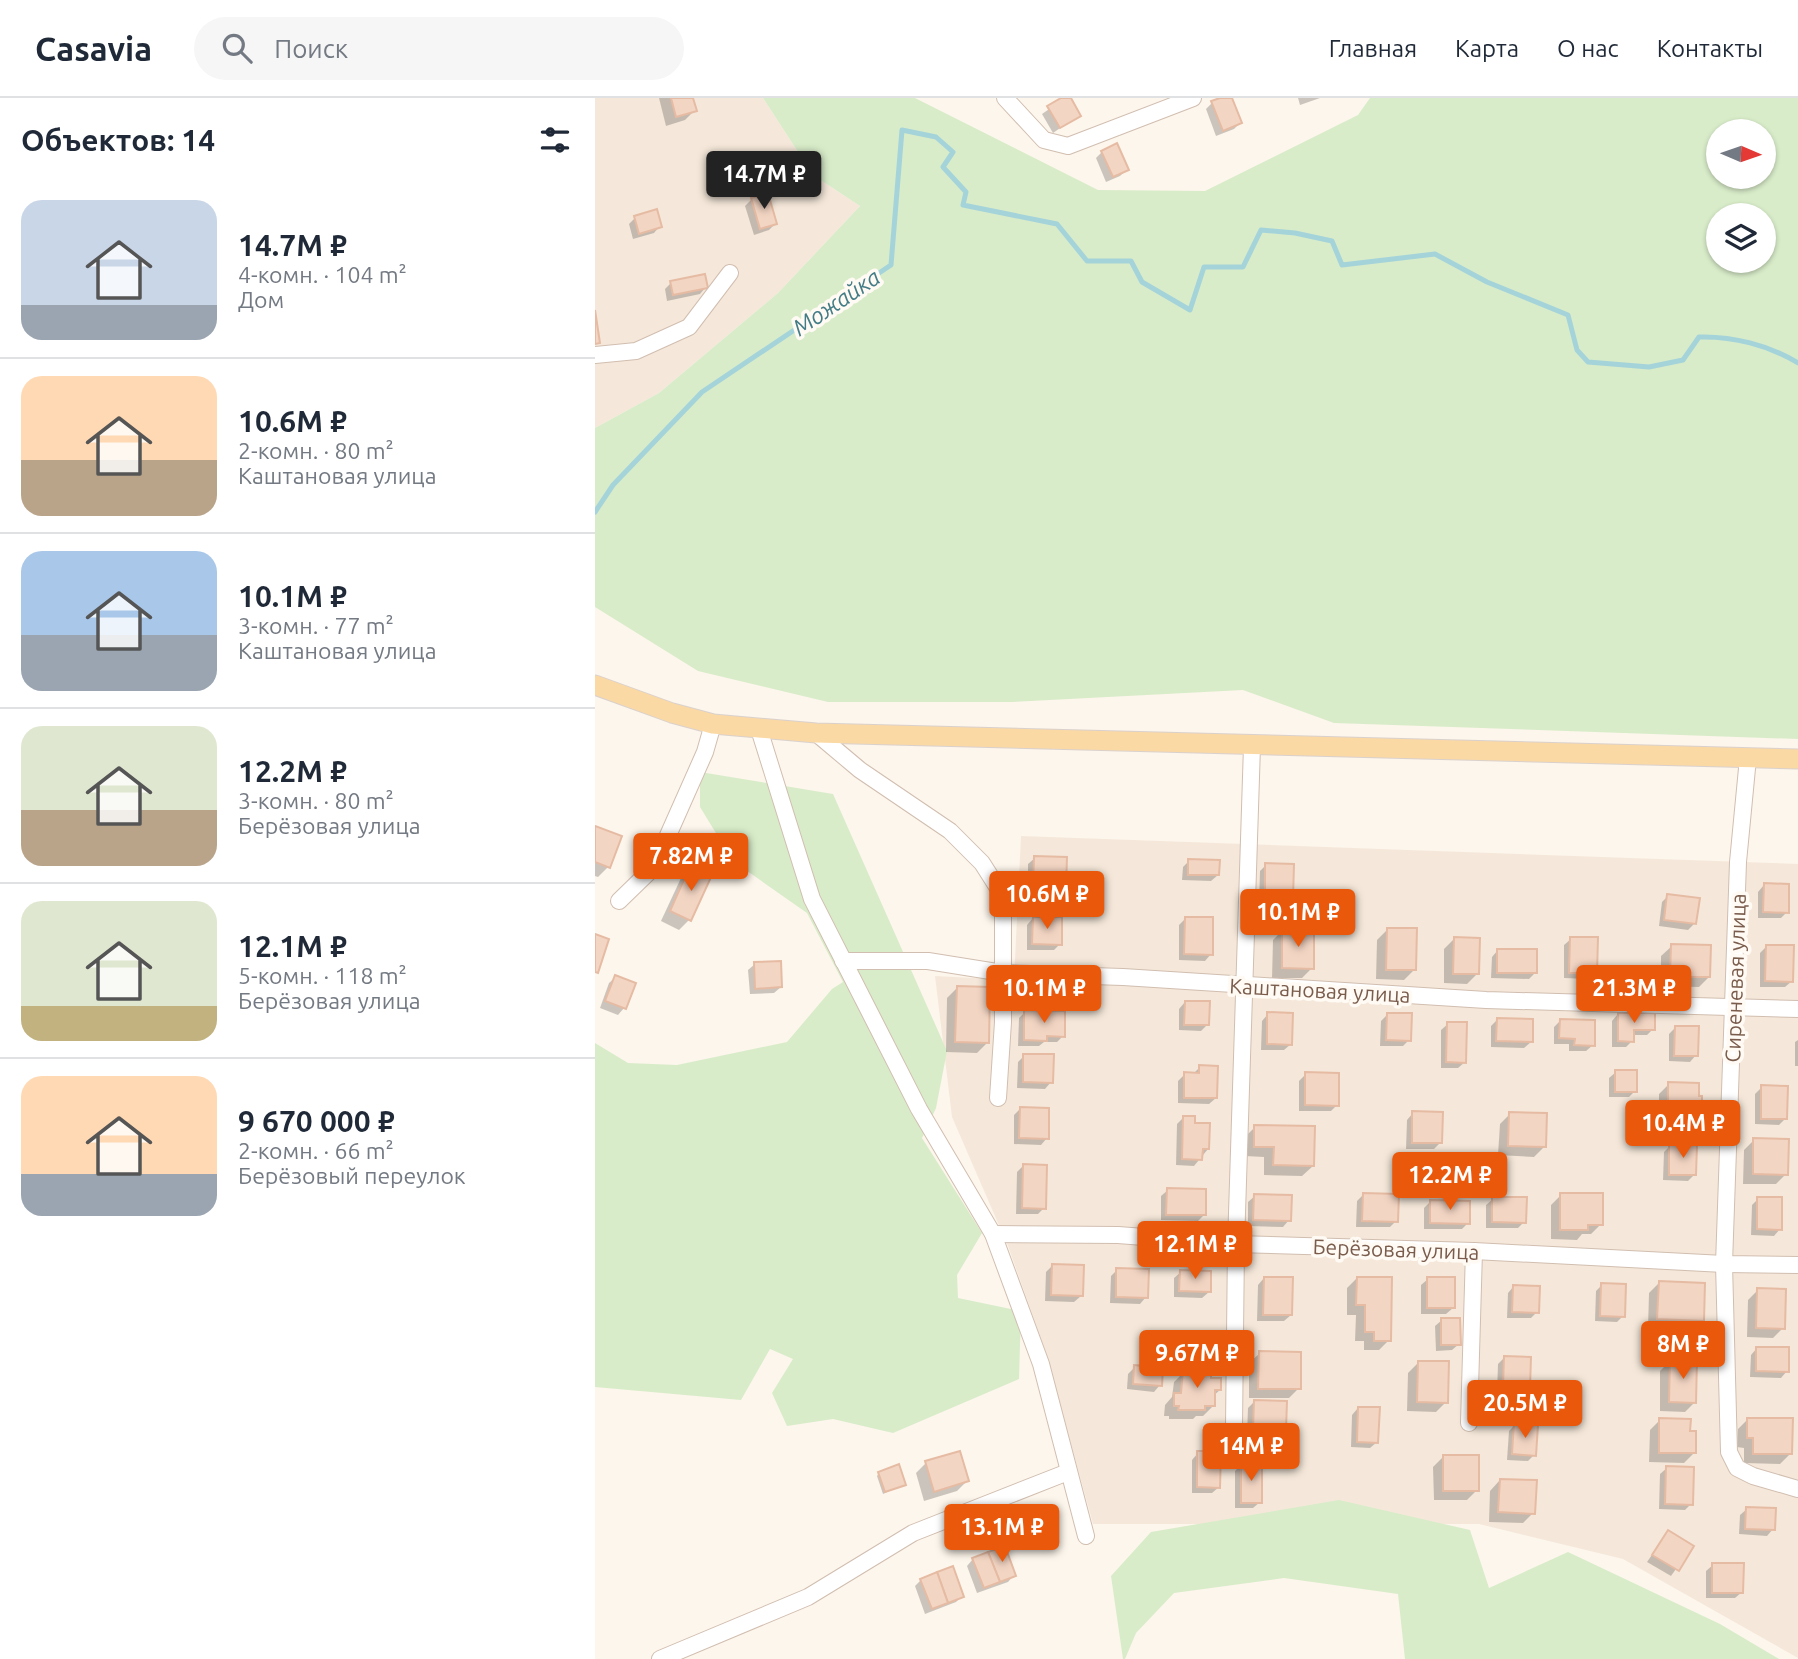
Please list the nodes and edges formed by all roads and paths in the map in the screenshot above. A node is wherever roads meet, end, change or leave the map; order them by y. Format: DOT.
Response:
graph roads {
  1 [pos="1005,98"];
  2 [pos="1193,98"];
  3 [pos="730,273"];
  4 [pos="595,355"];
  5 [pos="595,685"];
  6 [pos="713,724"];
  7 [pos="759,729"];
  8 [pos="815,733"];
  9 [pos="1252,746"];
  10 [pos="1748,758"];
  11 [pos="1798,759"];
  12 [pos="619,901"];
  13 [pos="843,961"];
  14 [pos="1003,973"];
  15 [pos="1243,986"];
  16 [pos="1735,1007"];
  17 [pos="1798,1009"];
  18 [pos="998,1098"];
  19 [pos="993,1234"];
  20 [pos="1236,1244"];
  21 [pos="1474,1251"];
  22 [pos="1724,1264"];
  23 [pos="1798,1265"];
  24 [pos="1469,1423"];
  25 [pos="1234,1427"];
  26 [pos="1068,1472"];
  27 [pos="1798,1489"];
  28 [pos="1086,1536"];
  29 [pos="660,1659"];
  1 -- 2 [label="street"];
  3 -- 4 [label="street"];
  5 -- 6 [label="main road"];
  6 -- 7 [label="main road"];
  6 -- 12 [label="street"];
  7 -- 8 [label="main road"];
  7 -- 13 [label="street"];
  8 -- 9 [label="main road"];
  8 -- 14 [label="street"];
  9 -- 10 [label="main road"];
  9 -- 15 [label="street"];
  10 -- 11 [label="main road"];
  10 -- 16 [label="street, Сиреневая улица"];
  13 -- 14 [label="street, Каштановая улица"];
  13 -- 19 [label="street"];
  14 -- 15 [label="street, Каштановая улица"];
  14 -- 18 [label="street"];
  15 -- 16 [label="street, Каштановая улица"];
  15 -- 20 [label="street"];
  16 -- 17 [label="street, Каштановая улица"];
  16 -- 22 [label="street, Сиреневая улица"];
  19 -- 20 [label="street, Берёзовая улица"];
  19 -- 26 [label="street"];
  20 -- 21 [label="street, Берёзовая улица"];
  20 -- 25 [label="street"];
  21 -- 22 [label="street, Берёзовая улица"];
  21 -- 24 [label="street"];
  22 -- 23 [label="street, Берёзовая улица"];
  22 -- 27 [label="street, Сиреневая улица"];
  26 -- 28 [label="street"];
  26 -- 29 [label="street"];
}
